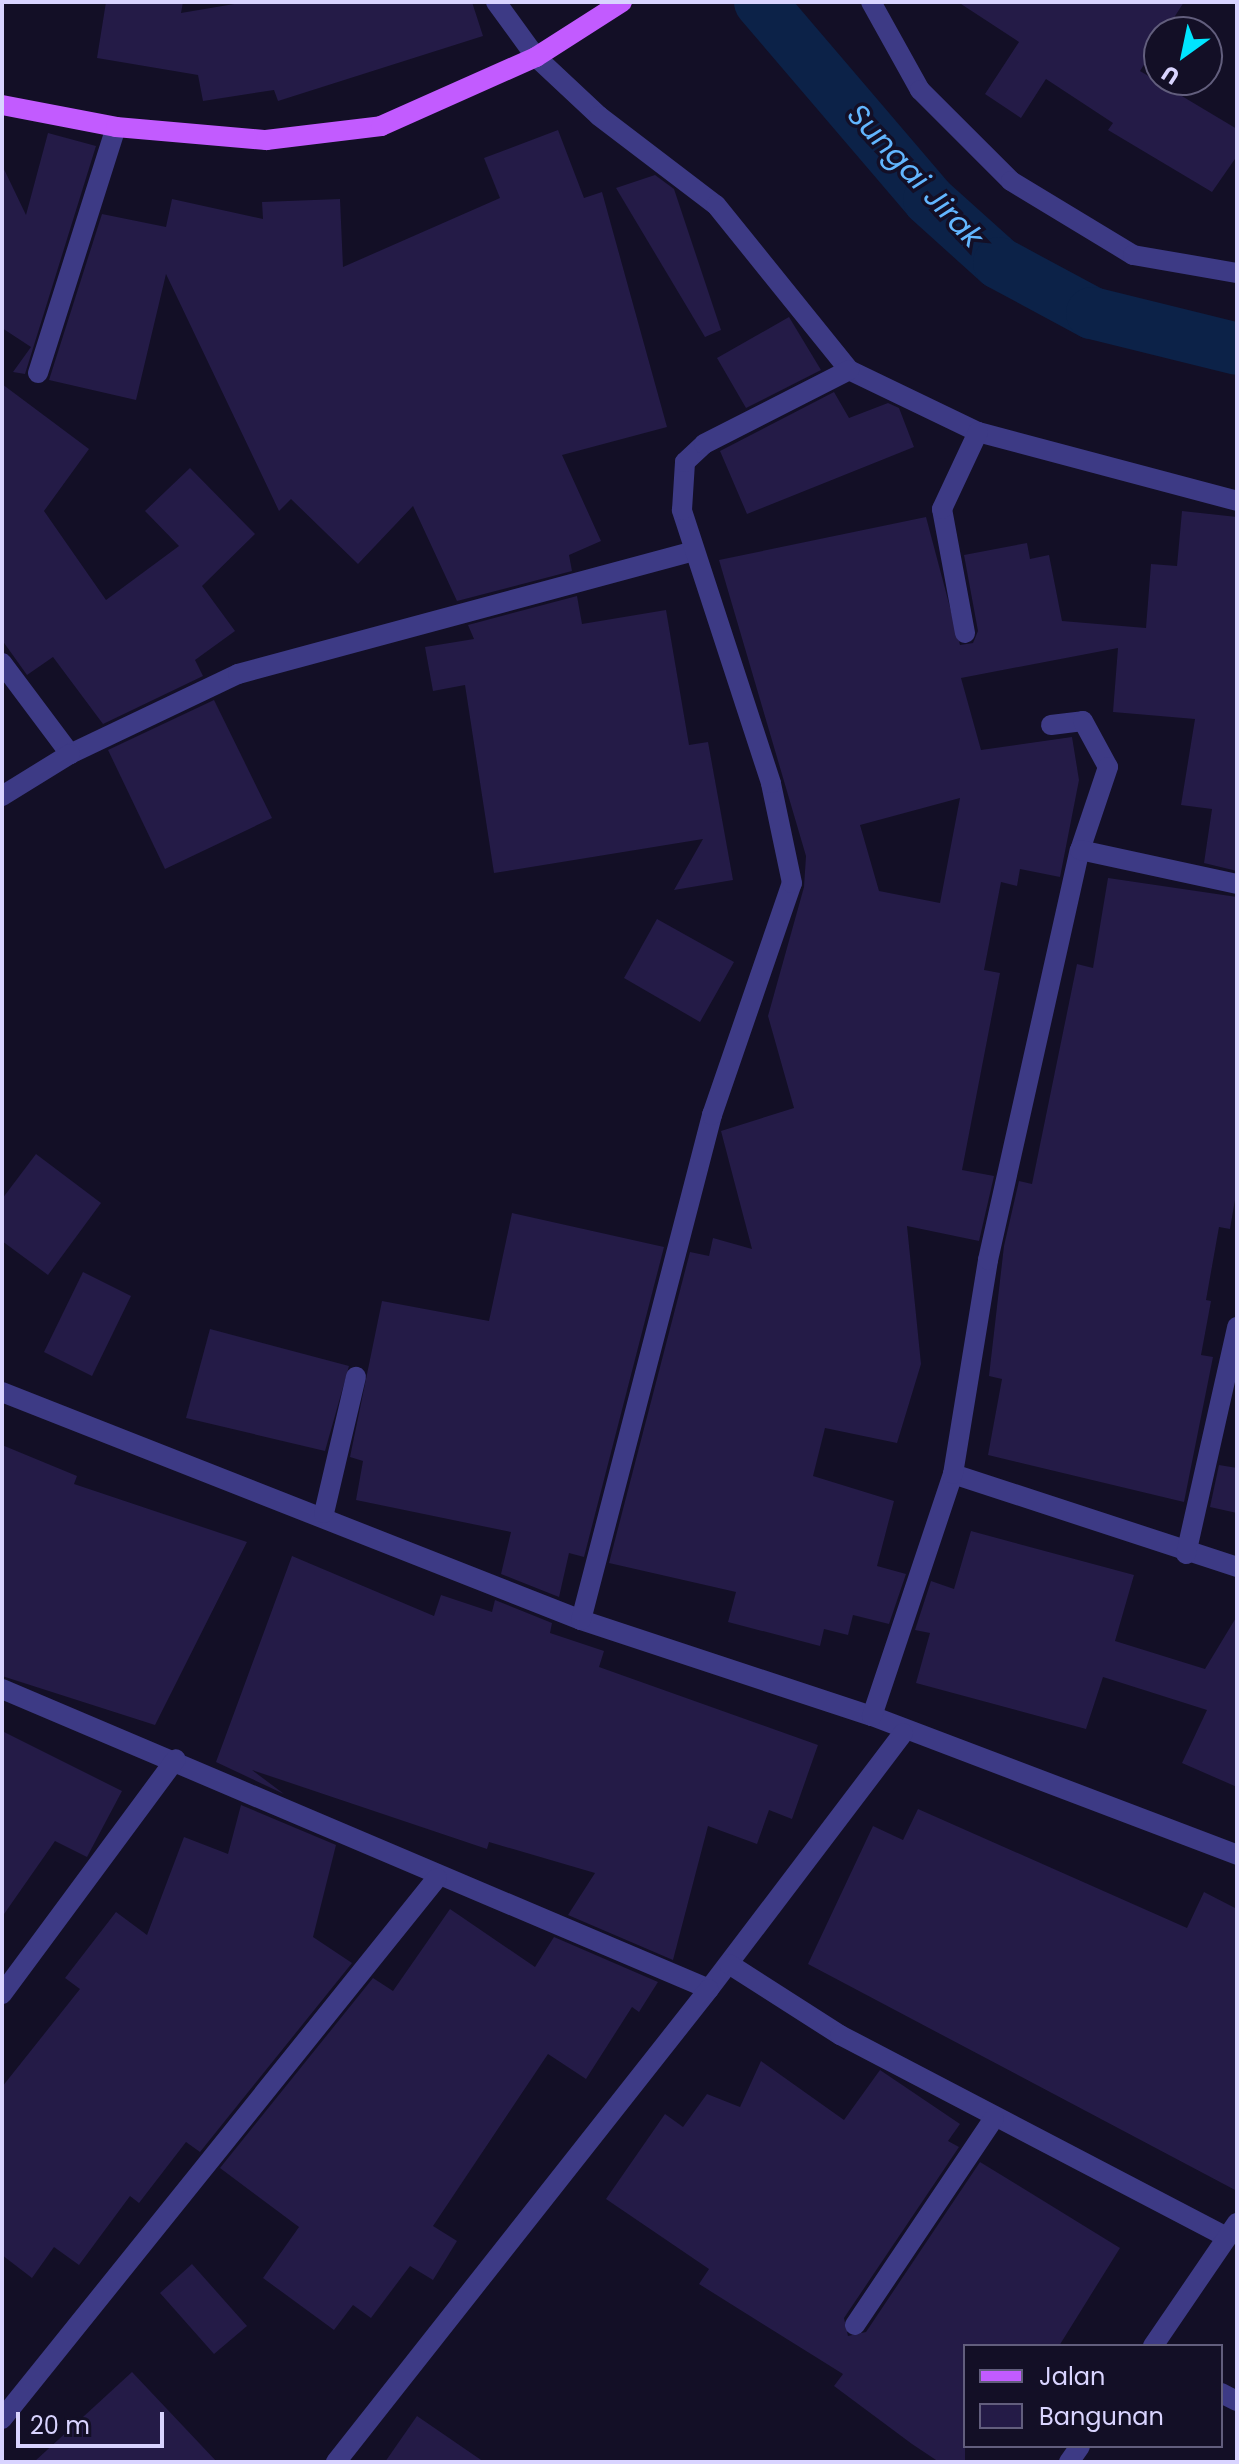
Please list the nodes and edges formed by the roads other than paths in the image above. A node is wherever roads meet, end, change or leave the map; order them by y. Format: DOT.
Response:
graph roads {
  1 [pos="496,2"];
  2 [pos="622,2"];
  3 [pos="871,2"];
  4 [pos="536,57"];
  5 [pos="2,105"];
  6 [pos="116,127"];
  7 [pos="1237,273"];
  8 [pos="849,370"];
  9 [pos="38,373"];
  10 [pos="978,432"];
  11 [pos="1237,501"];
  12 [pos="694,551"];
  13 [pos="965,633"];
  14 [pos="2,663"];
  15 [pos="1051,725"];
  16 [pos="70,754"];
  17 [pos="2,796"];
  18 [pos="1080,850"];
  19 [pos="1237,884"];
  20 [pos="1237,1327"];
  21 [pos="356,1377"];
  22 [pos="2,1392"];
  23 [pos="953,1474"];
  24 [pos="324,1513"];
  25 [pos="1186,1554"];
  26 [pos="1237,1567"];
  27 [pos="581,1620"];
  28 [pos="2,1689"];
  29 [pos="872,1716"];
  30 [pos="903,1733"];
  31 [pos="176,1759"];
  32 [pos="1237,1855"];
  33 [pos="437,1878"];
  34 [pos="729,1964"];
  35 [pos="709,1989"];
  36 [pos="2,1994"];
  37 [pos="994,2118"];
  38 [pos="1232,2230"];
  39 [pos="855,2325"];
  40 [pos="1154,2344"];
  41 [pos="2,2419"];
  42 [pos="336,2462"];
  1 -- 4 [label="street"];
  2 -- 4 [label="main road"];
  3 -- 7 [label="street"];
  4 -- 6 [label="main road"];
  4 -- 8 [label="street"];
  5 -- 6 [label="main road"];
  6 -- 9 [label="street"];
  8 -- 10 [label="street"];
  8 -- 12 [label="street"];
  10 -- 11 [label="street"];
  10 -- 13 [label="street"];
  12 -- 16 [label="street"];
  12 -- 27 [label="street"];
  14 -- 16 [label="street"];
  15 -- 18 [label="street"];
  16 -- 17 [label="street"];
  18 -- 19 [label="street"];
  18 -- 23 [label="street"];
  20 -- 25 [label="street"];
  21 -- 24 [label="street"];
  22 -- 24 [label="street"];
  23 -- 25 [label="street"];
  23 -- 29 [label="street"];
  24 -- 27 [label="street"];
  25 -- 26 [label="street"];
  27 -- 29 [label="street"];
  28 -- 31 [label="street"];
  29 -- 30 [label="street"];
  30 -- 32 [label="street"];
  30 -- 34 [label="street"];
  31 -- 33 [label="street"];
  31 -- 36 [label="street"];
  33 -- 35 [label="street"];
  33 -- 41 [label="street"];
  34 -- 35 [label="street"];
  34 -- 37 [label="street"];
  35 -- 42 [label="street"];
  37 -- 38 [label="street"];
  37 -- 39 [label="street"];
  38 -- 40 [label="street"];
}
